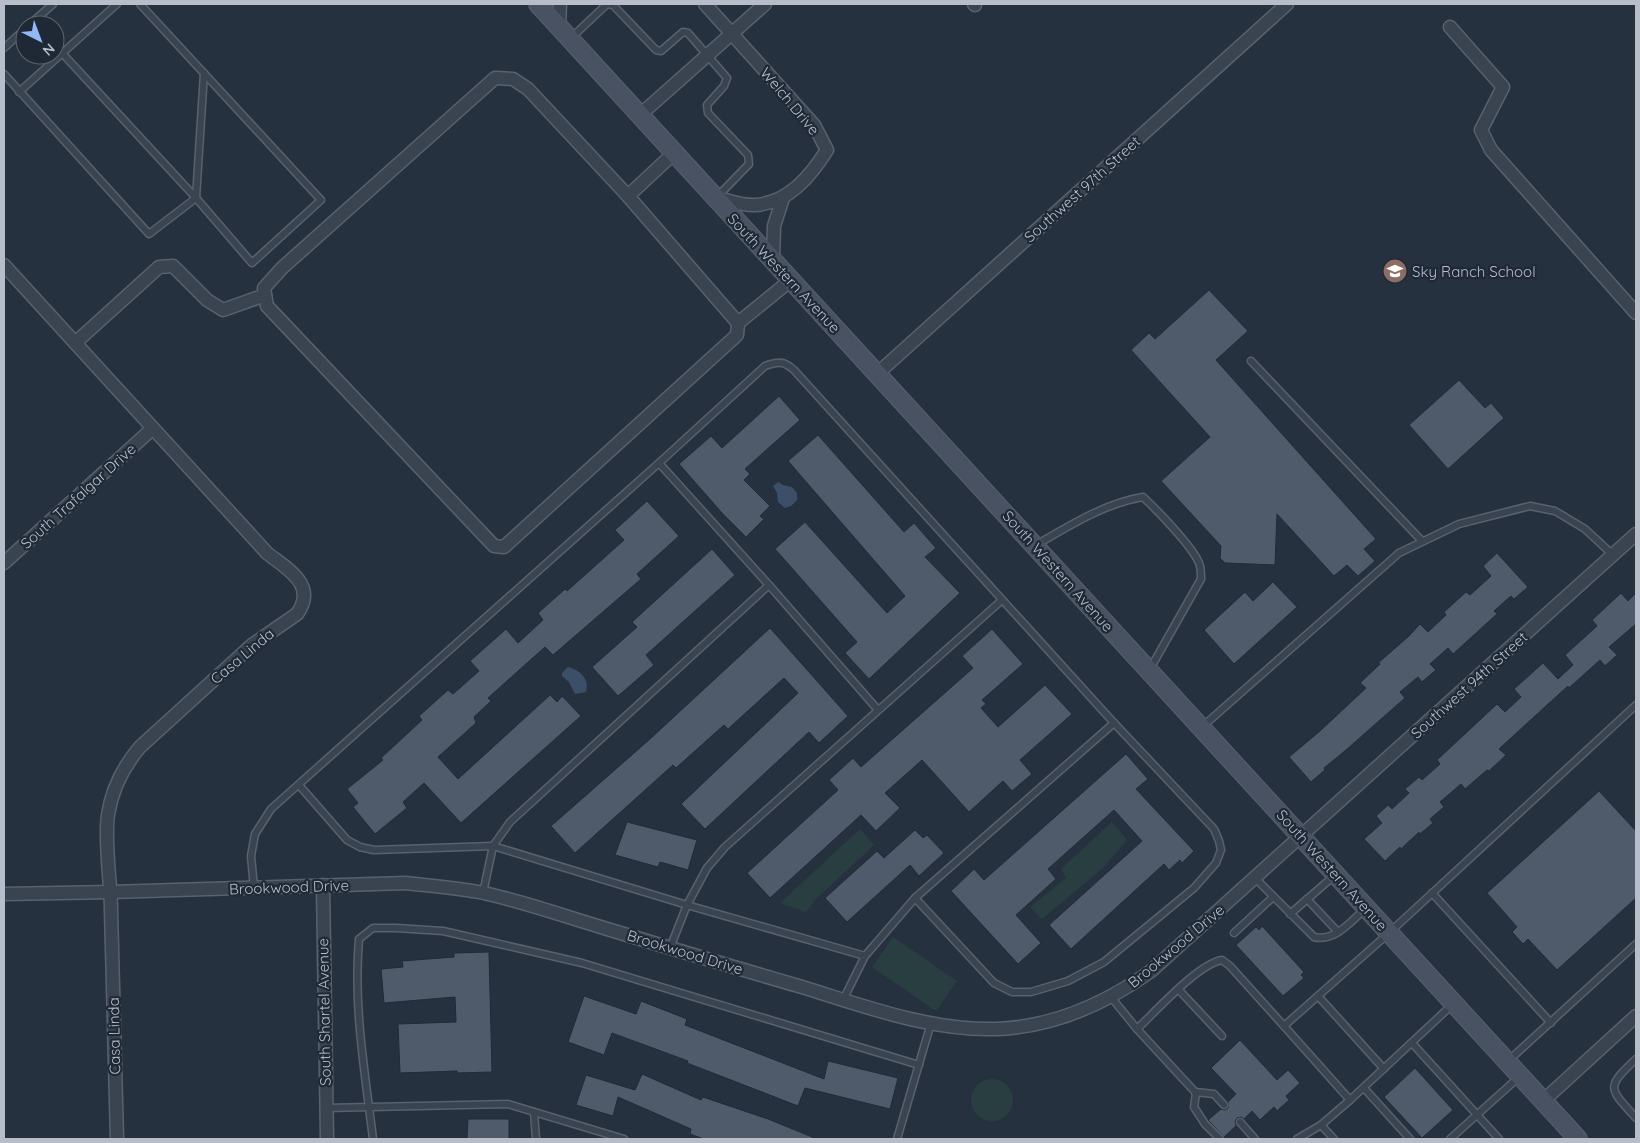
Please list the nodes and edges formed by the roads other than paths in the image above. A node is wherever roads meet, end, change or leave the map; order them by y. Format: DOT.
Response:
graph roads {
  1 [pos="53,4"];
  2 [pos="117,4"];
  3 [pos="140,4"];
  4 [pos="538,4"];
  5 [pos="560,4"];
  6 [pos="705,4"];
  7 [pos="765,4"];
  8 [pos="1287,4"];
  9 [pos="40,15"];
  10 [pos="1450,27"];
  11 [pos="565,33"];
  12 [pos="732,34"];
  13 [pos="15,38"];
  14 [pos="4,48"];
  15 [pos="65,50"];
  16 [pos="708,55"];
  17 [pos="65,56"];
  18 [pos="49,65"];
  19 [pos="4,74"];
  20 [pos="204,74"];
  21 [pos="20,92"];
  22 [pos="640,115"];
  23 [pos="674,153"];
  24 [pos="628,196"];
  25 [pos="196,198"];
  26 [pos="716,198"];
  27 [pos="783,198"];
  28 [pos="773,261"];
  29 [pos="4,266"];
  30 [pos="791,280"];
  31 [pos="265,295"];
  32 [pos="1636,312"];
  33 [pos="738,323"];
  34 [pos="75,343"];
  35 [pos="1251,360"];
  36 [pos="877,374"];
  37 [pos="152,429"];
  38 [pos="659,463"];
  39 [pos="1636,534"];
  40 [pos="1422,542"];
  41 [pos="1035,546"];
  42 [pos="1613,555"];
  43 [pos="4,563"];
  44 [pos="769,586"];
  45 [pos="1002,600"];
  46 [pos="1149,670"];
  47 [pos="1636,705"];
  48 [pos="878,710"];
  49 [pos="1114,724"];
  50 [pos="1202,728"];
  51 [pos="299,785"];
  52 [pos="1301,836"];
  53 [pos="493,846"];
  54 [pos="1336,874"];
  55 [pos="1255,878"];
  56 [pos="323,886"];
  57 [pos="254,888"];
  58 [pos="111,892"];
  59 [pos="483,893"];
  60 [pos="1432,893"];
  61 [pos="4,894"];
  62 [pos="1273,897"];
  63 [pos="915,898"];
  64 [pos="1307,899"];
  65 [pos="687,905"];
  66 [pos="1366,908"];
  67 [pos="1290,914"];
  68 [pos="1338,932"];
  69 [pos="1234,933"];
  70 [pos="1389,933"];
  71 [pos="1636,944"];
  72 [pos="670,948"];
  73 [pos="865,956"];
  74 [pos="1179,990"];
  75 [pos="1318,996"];
  76 [pos="1112,997"];
  77 [pos="843,1000"];
  78 [pos="1454,1004"];
  79 [pos="1636,1016"];
  80 [pos="1551,1022"];
  81 [pos="931,1023"];
  82 [pos="1284,1026"];
  83 [pos="1137,1028"];
  84 [pos="1222,1036"];
  85 [pos="1412,1043"];
  86 [pos="1636,1059"];
  87 [pos="1507,1062"];
  88 [pos="919,1065"];
  89 [pos="1384,1069"];
  90 [pos="1520,1076"];
  91 [pos="1364,1088"];
  92 [pos="1195,1092"];
  93 [pos="1350,1100"];
  94 [pos="1543,1101"];
  95 [pos="1224,1105"];
  96 [pos="369,1107"];
  97 [pos="326,1108"];
  98 [pos="534,1112"];
  99 [pos="1477,1115"];
  100 [pos="1636,1118"];
  101 [pos="1240,1122"];
  102 [pos="1321,1124"];
  103 [pos="117,1139"];
  104 [pos="327,1139"];
  105 [pos="373,1139"];
  106 [pos="536,1139"];
  107 [pos="624,1139"];
  108 [pos="897,1139"];
  109 [pos="1220,1139"];
  110 [pos="1255,1139"];
  111 [pos="1297,1139"];
  112 [pos="1334,1139"];
  113 [pos="1410,1139"];
  114 [pos="1450,1139"];
  115 [pos="1499,1139"];
  116 [pos="1578,1139"];
  1 -- 9 [label="lane"];
  2 -- 15 [label="lane"];
  3 -- 20 [label="lane"];
  4 -- 11 [label="main road, South Western Avenue"];
  5 -- 11 [label="street"];
  6 -- 12 [label="street, Welch Drive"];
  7 -- 12 [label="street"];
  8 -- 36 [label="street, Southwest 97th Street"];
  10 -- 32 [label="street"];
  11 -- 16 [label="lane"];
  11 -- 22 [label="main road, South Western Avenue"];
  12 -- 16 [label="street"];
  12 -- 27 [label="street, Welch Drive"];
  13 -- 14 [label="lane"];
  16 -- 22 [label="street"];
  16 -- 26 [label="lane"];
  17 -- 25 [label="lane"];
  18 -- 21 [label="lane"];
  19 -- 21 [label="lane"];
  20 -- 25 [label="lane"];
  20 -- 25 [label="lane"];
  21 -- 25 [label="lane"];
  22 -- 23 [label="main road, South Western Avenue"];
  23 -- 24 [label="street"];
  23 -- 26 [label="main road, South Western Avenue"];
  24 -- 31 [label="street"];
  24 -- 33 [label="street"];
  26 -- 27 [label="street, Welch Drive"];
  26 -- 28 [label="main road, South Western Avenue"];
  27 -- 28 [label="street"];
  28 -- 30 [label="main road, South Western Avenue"];
  29 -- 34 [label="street, Casa Linda"];
  30 -- 33 [label="street"];
  30 -- 36 [label="main road, South Western Avenue"];
  31 -- 33 [label="street"];
  31 -- 34 [label="street"];
  34 -- 37 [label="street, Casa Linda"];
  35 -- 40 [label="lane"];
  36 -- 41 [label="main road, South Western Avenue"];
  37 -- 43 [label="street, South Trafalgar Drive"];
  37 -- 58 [label="street, Casa Linda"];
  38 -- 44 [label="lane"];
  38 -- 45 [label="lane"];
  38 -- 51 [label="lane"];
  39 -- 42 [label="street, Southwest 94th Street"];
  40 -- 42 [label="lane"];
  40 -- 50 [label="lane"];
  41 -- 46 [label="main road, South Western Avenue"];
  41 -- 46 [label="lane"];
  42 -- 52 [label="street, Southwest 94th Street"];
  44 -- 48 [label="lane"];
  44 -- 53 [label="lane"];
  45 -- 48 [label="lane"];
  45 -- 49 [label="lane"];
  46 -- 50 [label="main road, South Western Avenue"];
  47 -- 60 [label="lane"];
  48 -- 65 [label="lane"];
  49 -- 63 [label="lane"];
  49 -- 63 [label="lane"];
  50 -- 52 [label="main road, South Western Avenue"];
  51 -- 53 [label="lane"];
  51 -- 57 [label="lane"];
  52 -- 54 [label="main road, South Western Avenue"];
  52 -- 55 [label="street, Brookwood Drive"];
  53 -- 59 [label="lane"];
  53 -- 65 [label="lane"];
  54 -- 64 [label="lane"];
  54 -- 66 [label="main road, South Western Avenue"];
  55 -- 62 [label="lane"];
  55 -- 76 [label="street, Brookwood Drive"];
  56 -- 57 [label="street, Brookwood Drive"];
  56 -- 59 [label="street, Brookwood Drive"];
  56 -- 97 [label="street, South Shartel Avenue"];
  57 -- 58 [label="street, Brookwood Drive"];
  58 -- 61 [label="street, Brookwood Drive"];
  58 -- 103 [label="street, Casa Linda"];
  59 -- 72 [label="street, Brookwood Drive"];
  60 -- 70 [label="lane"];
  60 -- 80 [label="lane"];
  62 -- 67 [label="lane"];
  62 -- 69 [label="lane"];
  63 -- 73 [label="lane"];
  64 -- 67 [label="lane"];
  64 -- 68 [label="lane"];
  65 -- 72 [label="lane"];
  65 -- 73 [label="lane"];
  66 -- 68 [label="lane"];
  66 -- 70 [label="main road, South Western Avenue"];
  67 -- 68 [label="lane"];
  70 -- 75 [label="lane"];
  70 -- 78 [label="main road, South Western Avenue"];
  71 -- 80 [label="lane"];
  72 -- 77 [label="street, Brookwood Drive"];
  73 -- 77 [label="lane"];
  74 -- 82 [label="lane"];
  74 -- 83 [label="lane"];
  74 -- 84 [label="lane"];
  75 -- 82 [label="lane"];
  75 -- 89 [label="lane"];
  76 -- 81 [label="street, Brookwood Drive"];
  76 -- 83 [label="lane"];
  77 -- 81 [label="street, Brookwood Drive"];
  78 -- 85 [label="lane"];
  78 -- 87 [label="main road, South Western Avenue"];
  79 -- 94 [label="street"];
  80 -- 87 [label="lane"];
  81 -- 88 [label="lane"];
  82 -- 93 [label="lane"];
  83 -- 92 [label="lane"];
  85 -- 89 [label="lane"];
  85 -- 99 [label="lane"];
  86 -- 100 [label="lane"];
  87 -- 90 [label="main road, South Western Avenue"];
  88 -- 96 [label="lane"];
  88 -- 108 [label="lane"];
  89 -- 91 [label="lane"];
  90 -- 94 [label="main road, South Western Avenue"];
  90 -- 99 [label="lane"];
  91 -- 93 [label="lane"];
  91 -- 113 [label="lane"];
  92 -- 95 [label="lane"];
  92 -- 109 [label="lane"];
  93 -- 102 [label="lane"];
  94 -- 116 [label="main road, South Western Avenue"];
  96 -- 97 [label="lane"];
  96 -- 98 [label="lane"];
  96 -- 105 [label="lane"];
  97 -- 104 [label="street, South Shartel Avenue"];
  98 -- 106 [label="lane"];
  98 -- 107 [label="lane"];
  99 -- 114 [label="lane"];
  99 -- 115 [label="lane"];
  101 -- 110 [label="lane"];
  102 -- 111 [label="lane"];
  102 -- 112 [label="lane"];
}
